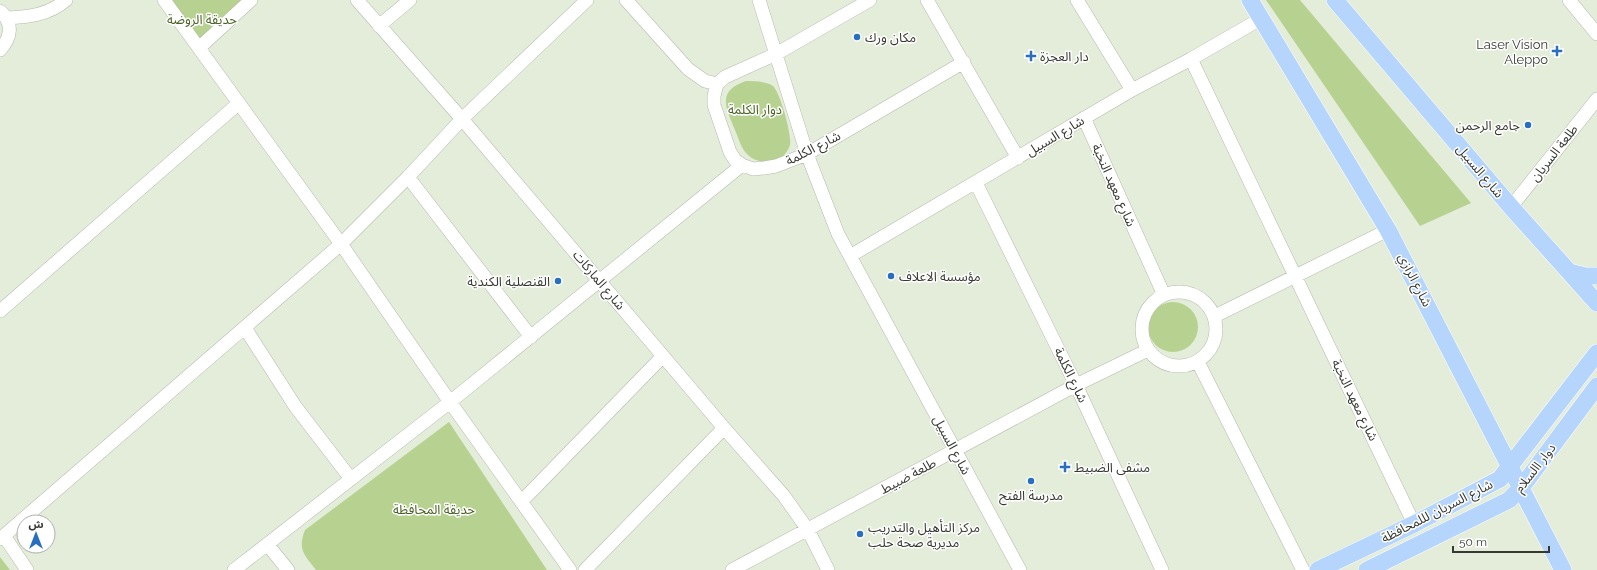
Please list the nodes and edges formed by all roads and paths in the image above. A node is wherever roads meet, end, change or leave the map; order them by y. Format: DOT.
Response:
graph roads {
  1 [pos="66,0"];
  2 [pos="164,0"];
  3 [pos="251,0"];
  4 [pos="357,0"];
  5 [pos="410,0"];
  6 [pos="587,0"];
  7 [pos="626,0"];
  8 [pos="759,0"];
  9 [pos="870,0"];
  10 [pos="927,0"];
  11 [pos="1077,0"];
  12 [pos="1250,0"];
  13 [pos="1335,0"];
  14 [pos="1569,0"];
  15 [pos="2,12"];
  16 [pos="1262,18"];
  17 [pos="380,26"];
  18 [pos="1597,34"];
  19 [pos="200,48"];
  20 [pos="0,50"];
  21 [pos="776,54"];
  22 [pos="1191,59"];
  23 [pos="964,62"];
  24 [pos="717,84"];
  25 [pos="1132,90"];
  26 [pos="1597,99"];
  27 [pos="239,103"];
  28 [pos="1084,118"];
  29 [pos="462,119"];
  30 [pos="807,154"];
  31 [pos="1018,158"];
  32 [pos="742,165"];
  33 [pos="408,177"];
  34 [pos="976,182"];
  35 [pos="1511,207"];
  36 [pos="1388,230"];
  37 [pos="341,244"];
  38 [pos="850,256"];
  39 [pos="1569,272"];
  40 [pos="1597,276"];
  41 [pos="1295,277"];
  42 [pos="600,282"];
  43 [pos="1164,295"];
  44 [pos="1597,303"];
  45 [pos="0,311"];
  46 [pos="1215,316"];
  47 [pos="244,328"];
  48 [pos="531,337"];
  49 [pos="1148,350"];
  50 [pos="1597,353"];
  51 [pos="664,356"];
  52 [pos="1198,362"];
  53 [pos="1076,385"];
  54 [pos="1597,386"];
  55 [pos="450,402"];
  56 [pos="724,428"];
  57 [pos="956,450"];
  58 [pos="1510,466"];
  59 [pos="351,479"];
  60 [pos="1521,488"];
  61 [pos="521,502"];
  62 [pos="1414,524"];
  63 [pos="808,530"];
  64 [pos="2,538"];
  65 [pos="267,544"];
  66 [pos="286,569"];
  67 [pos="27,570"];
  68 [pos="234,570"];
  69 [pos="570,570"];
  70 [pos="585,570"];
  71 [pos="732,570"];
  72 [pos="828,570"];
  73 [pos="1020,570"];
  74 [pos="1162,570"];
  75 [pos="1303,570"];
  76 [pos="1318,570"];
  77 [pos="1367,570"];
  78 [pos="1563,570"];
  1 -- 15 [label="street"];
  2 -- 19 [label="street"];
  3 -- 19 [label="street"];
  4 -- 17 [label="street, شارع الماركات"];
  5 -- 17 [label="street"];
  6 -- 29 [label="street"];
  7 -- 24 [label="street"];
  8 -- 21 [label="street, شارع السبيل"];
  9 -- 21 [label="street"];
  10 -- 23 [label="street"];
  11 -- 25 [label="street"];
  12 -- 16 [label="main road, شارع الرازي"];
  13 -- 35 [label="main road, شارع السبيل"];
  14 -- 18 [label="street"];
  15 -- 20 [label="street"];
  16 -- 22 [label="street, شارع السبيل"];
  16 -- 36 [label="main road, شارع الرازي"];
  17 -- 29 [label="street, شارع الماركات"];
  19 -- 27 [label="street"];
  21 -- 24 [label="street"];
  21 -- 30 [label="street, شارع السبيل"];
  22 -- 25 [label="street, شارع السبيل"];
  22 -- 41 [label="street, شارع معهد النخبة"];
  23 -- 30 [label="street, شارع الكلمة"];
  23 -- 31 [label="street"];
  24 -- 32 [label="street"];
  25 -- 28 [label="street, شارع السبيل"];
  26 -- 35 [label="street, طلعة السريان"];
  27 -- 37 [label="street"];
  27 -- 45 [label="street"];
  28 -- 31 [label="street, شارع السبيل"];
  28 -- 43 [label="street, شارع معهد النخبة"];
  29 -- 33 [label="street"];
  29 -- 42 [label="street, شارع الماركات"];
  30 -- 32 [label="street, شارع الكلمة"];
  30 -- 38 [label="street, شارع السبيل"];
  31 -- 34 [label="street, شارع السبيل"];
  32 -- 42 [label="street"];
  33 -- 37 [label="street"];
  33 -- 48 [label="street"];
  34 -- 38 [label="street, شارع السبيل"];
  34 -- 53 [label="street, شارع الكلمة"];
  35 -- 39 [label="main road, شارع السبيل"];
  36 -- 41 [label="street"];
  36 -- 58 [label="main road, شارع الرازي"];
  37 -- 47 [label="street"];
  37 -- 55 [label="street"];
  38 -- 57 [label="street, شارع السبيل"];
  39 -- 40 [label="main road"];
  39 -- 44 [label="main road, شارع السبيل"];
  41 -- 46 [label="street"];
  41 -- 62 [label="street, شارع معهد النخبة"];
  42 -- 48 [label="street"];
  42 -- 51 [label="street, شارع الماركات"];
  43 -- 46 [label="street"];
  43 -- 49 [label="street"];
  46 -- 52 [label="street"];
  47 -- 59 [label="street"];
  47 -- 64 [label="street"];
  48 -- 55 [label="street"];
  49 -- 52 [label="street"];
  49 -- 53 [label="street, طلعة ضبيط"];
  50 -- 58 [label="main road, شارع السريان لللمحافظة"];
  51 -- 56 [label="street, شارع الماركات"];
  51 -- 61 [label="street"];
  52 -- 75 [label="street"];
  53 -- 57 [label="street, طلعة ضبيط"];
  53 -- 74 [label="street, شارع الكلمة"];
  54 -- 60 [label="main road, دوار االسلام"];
  55 -- 59 [label="street"];
  55 -- 61 [label="street"];
  56 -- 63 [label="street, شارع الماركات"];
  56 -- 70 [label="street"];
  57 -- 63 [label="street, طلعة ضبيط"];
  57 -- 73 [label="street, شارع السبيل"];
  58 -- 60 [label="main road, شارع الرازي"];
  58 -- 62 [label="main road, شارع السريان لللمحافظة"];
  59 -- 65 [label="street"];
  60 -- 77 [label="main road, دوار االسلام"];
  60 -- 78 [label="main road, شارع الرازي"];
  61 -- 69 [label="street"];
  62 -- 76 [label="main road, شارع السريان لللمحافظة"];
  63 -- 71 [label="street, طلعة ضبيط"];
  63 -- 72 [label="street, شارع الماركات"];
  64 -- 67 [label="street"];
  65 -- 66 [label="street"];
  65 -- 68 [label="street"];
}
